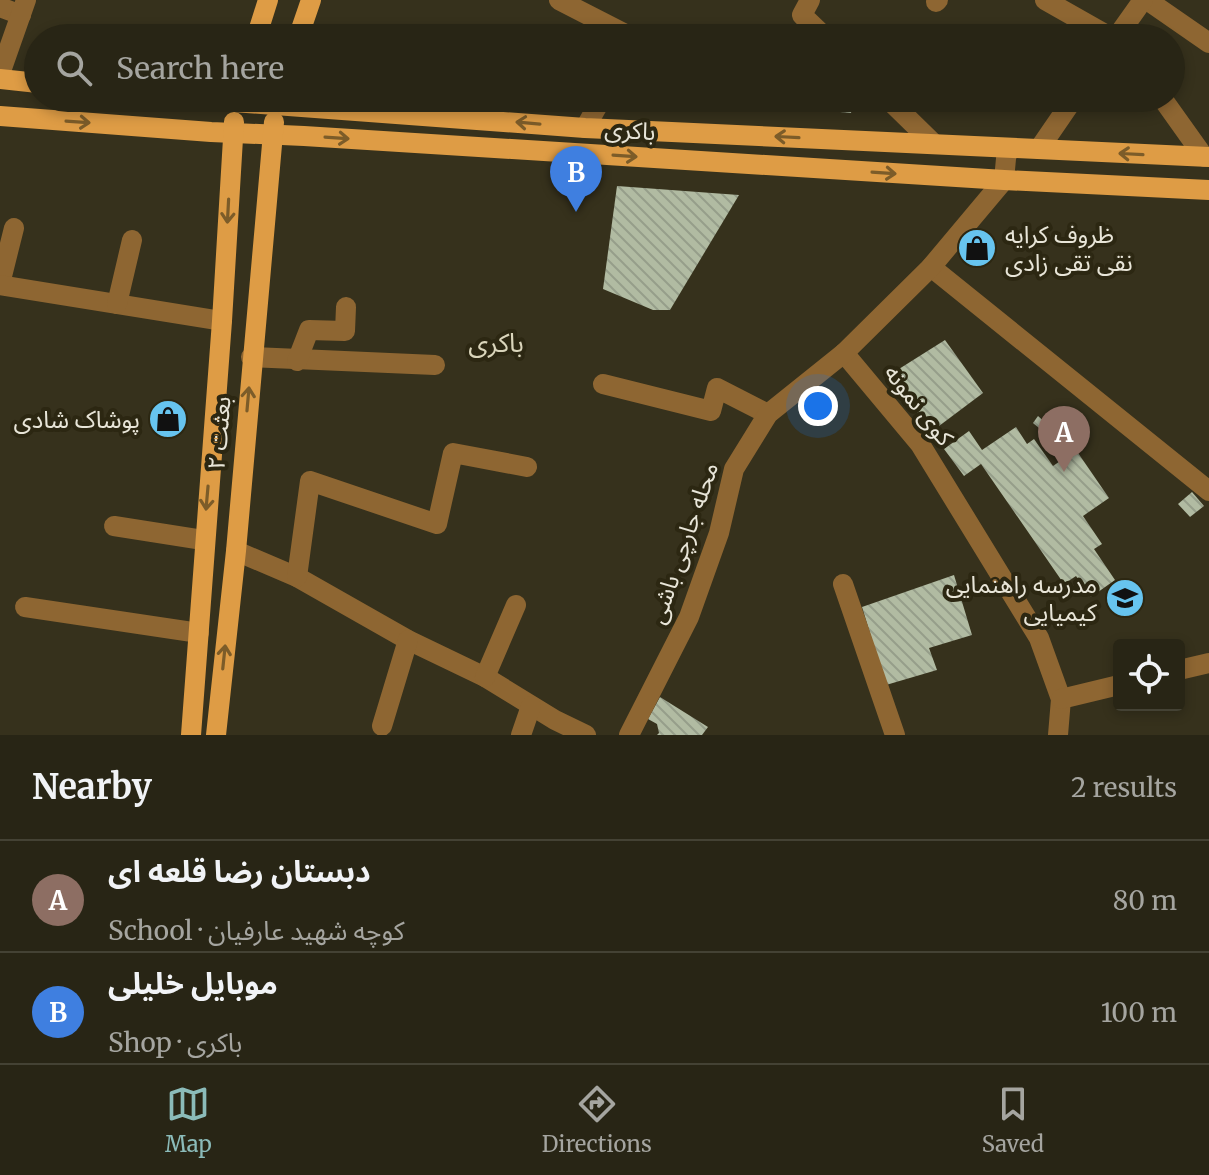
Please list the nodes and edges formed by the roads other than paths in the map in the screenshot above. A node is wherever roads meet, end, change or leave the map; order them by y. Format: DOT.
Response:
graph roads {
  1 [pos="268,0"];
  2 [pos="311,0"];
  3 [pos="559,0"];
  4 [pos="1045,0"];
  5 [pos="1145,0"];
  6 [pos="0,7"];
  7 [pos="806,7"];
  8 [pos="24,8"];
  9 [pos="260,24"];
  10 [pos="303,24"];
  11 [pos="606,24"];
  12 [pos="817,24"];
  13 [pos="1089,24"];
  14 [pos="1125,24"];
  15 [pos="1181,24"];
  16 [pos="1185,27"];
  17 [pos="1209,43"];
  18 [pos="0,76"];
  19 [pos="24,80"];
  20 [pos="234,112"];
  21 [pos="275,112"];
  22 [pos="402,112"];
  23 [pos="594,112"];
  24 [pos="901,112"];
  25 [pos="1064,112"];
  26 [pos="1172,112"];
  27 [pos="0,116"];
  28 [pos="585,128"];
  29 [pos="233,133"];
  30 [pos="273,134"];
  31 [pos="934,144"];
  32 [pos="1007,148"];
  33 [pos="1039,149"];
  34 [pos="1206,157"];
  35 [pos="1004,180"];
  36 [pos="1209,190"];
  37 [pos="14,228"];
  38 [pos="132,240"];
  39 [pos="931,267"];
  40 [pos="0,285"];
  41 [pos="117,304"];
  42 [pos="346,307"];
  43 [pos="222,321"];
  44 [pos="844,353"];
  45 [pos="251,357"];
  46 [pos="297,361"];
  47 [pos="435,365"];
  48 [pos="603,384"];
  49 [pos="768,414"];
  50 [pos="527,467"];
  51 [pos="1207,484"];
  52 [pos="114,526"];
  53 [pos="203,540"];
  54 [pos="236,551"];
  55 [pos="297,577"];
  56 [pos="843,584"];
  57 [pos="516,605"];
  58 [pos="25,607"];
  59 [pos="199,633"];
  60 [pos="408,640"];
  61 [pos="1209,663"];
  62 [pos="1185,669"];
  63 [pos="485,677"];
  64 [pos="1113,686"];
  65 [pos="1061,699"];
  66 [pos="531,706"];
  67 [pos="382,726"];
  68 [pos="191,735"];
  69 [pos="216,735"];
  70 [pos="521,735"];
  71 [pos="586,735"];
  72 [pos="629,735"];
  73 [pos="895,735"];
  74 [pos="1058,735"];
  1 -- 9 [label="main road"];
  2 -- 10 [label="main road"];
  3 -- 11 [label="street"];
  4 -- 13 [label="street"];
  5 -- 14 [label="street"];
  5 -- 15 [label="street"];
  6 -- 8 [label="street"];
  7 -- 12 [label="street"];
  8 -- 18 [label="street"];
  16 -- 17 [label="street"];
  18 -- 19 [label="main road"];
  20 -- 29 [label="main road, بعثت ۲"];
  21 -- 30 [label="main road, بعثت ۲"];
  28 -- 22 [label="main road, باکری, one-way"];
  23 -- 28 [label="street"];
  24 -- 31 [label="street"];
  25 -- 33 [label="street"];
  26 -- 34 [label="street"];
  27 -- 29 [label="main road, باکری, one-way"];
  31 -- 28 [label="main road, باکری, one-way"];
  29 -- 30 [label="main road, باکری"];
  29 -- 43 [label="main road, بعثت ۲, one-way"];
  30 -- 35 [label="main road, باکری, one-way"];
  30 -- 45 [label="main road, بعثت ۲"];
  31 -- 32 [label="main road, باکری"];
  32 -- 33 [label="main road, باکری"];
  32 -- 35 [label="street"];
  34 -- 33 [label="main road, باکری, one-way"];
  35 -- 36 [label="main road, باکری"];
  35 -- 39 [label="street"];
  37 -- 40 [label="street"];
  38 -- 41 [label="street"];
  39 -- 44 [label="street"];
  39 -- 51 [label="street"];
  40 -- 41 [label="street"];
  41 -- 43 [label="street"];
  42 -- 46 [label="street"];
  43 -- 53 [label="main road, بعثت ۲, one-way"];
  44 -- 49 [label="street, محله جارچی باشی"];
  44 -- 65 [label="street, کوی نمونه"];
  45 -- 46 [label="street"];
  54 -- 45 [label="main road, بعثت ۲, one-way"];
  46 -- 47 [label="street"];
  48 -- 49 [label="street"];
  49 -- 72 [label="street, محله جارچی باشی"];
  50 -- 55 [label="street"];
  52 -- 53 [label="street"];
  53 -- 54 [label="main road"];
  53 -- 59 [label="main road, بعثت ۲"];
  54 -- 55 [label="street"];
  69 -- 54 [label="main road, بعثت ۲, one-way"];
  55 -- 60 [label="street"];
  56 -- 73 [label="street"];
  57 -- 63 [label="street"];
  58 -- 59 [label="street"];
  59 -- 68 [label="main road, بعثت ۲"];
  60 -- 63 [label="street"];
  60 -- 67 [label="street"];
  61 -- 62 [label="street"];
  63 -- 66 [label="street"];
  64 -- 65 [label="street"];
  65 -- 74 [label="street"];
  66 -- 70 [label="street"];
  66 -- 71 [label="street"];
}
